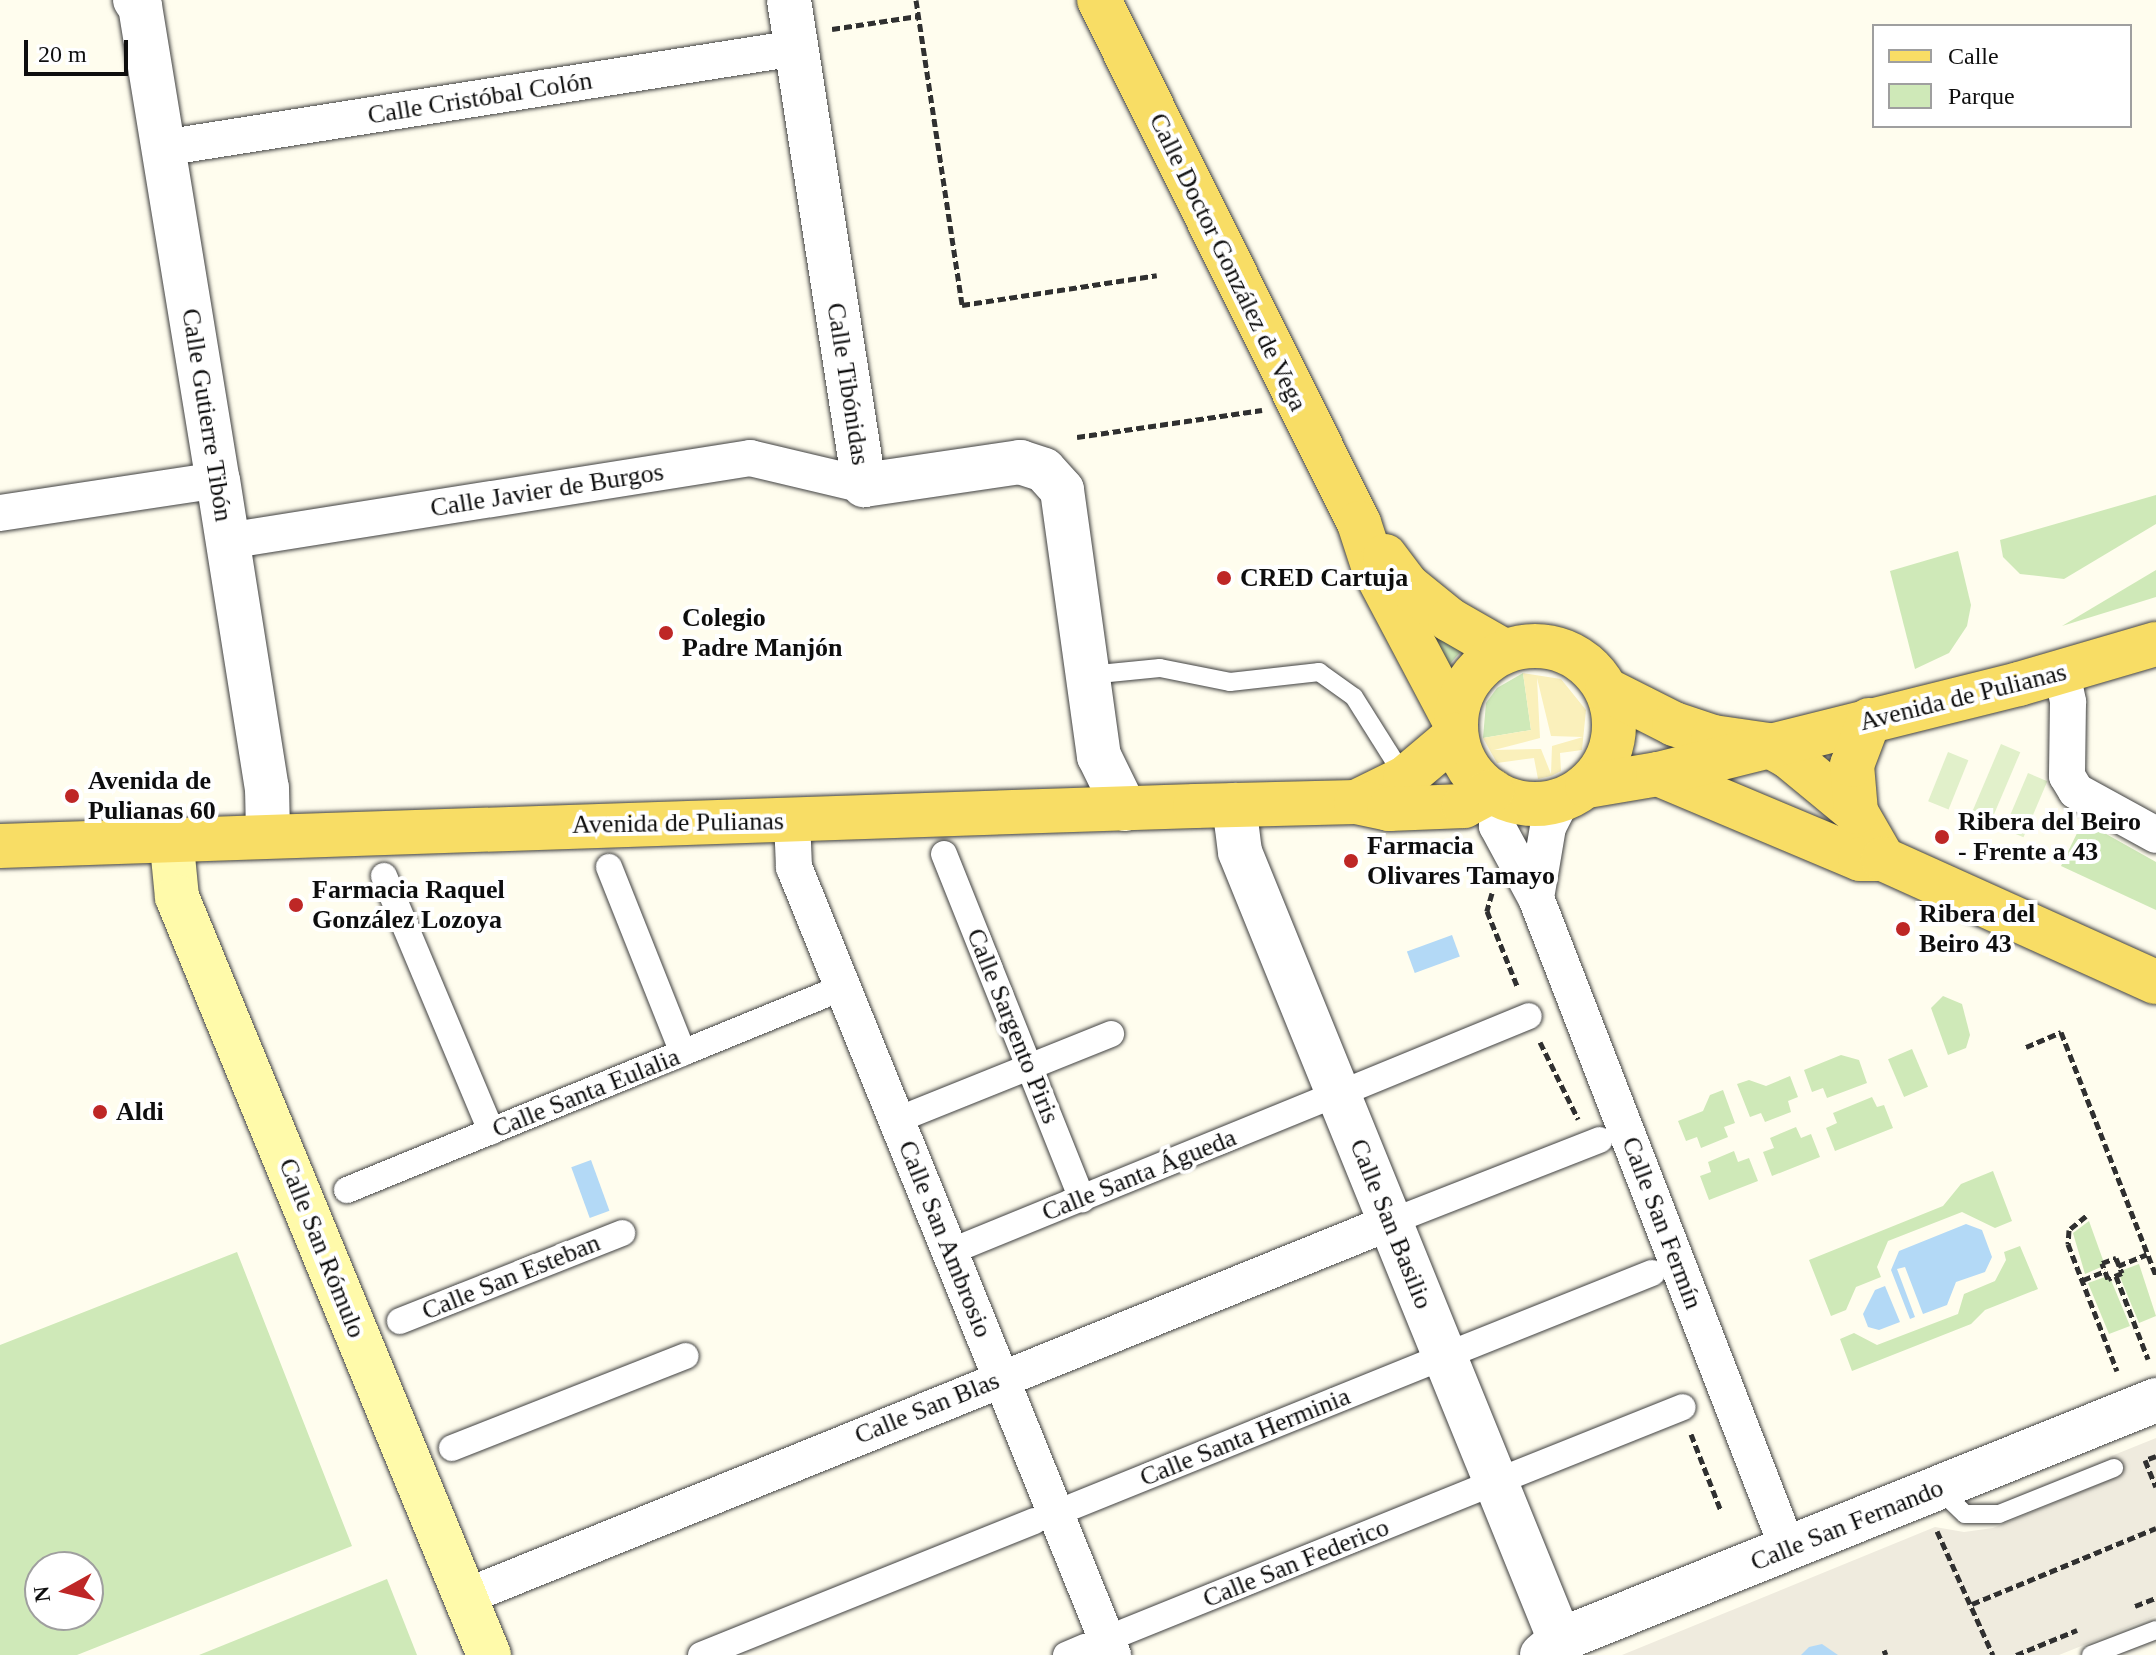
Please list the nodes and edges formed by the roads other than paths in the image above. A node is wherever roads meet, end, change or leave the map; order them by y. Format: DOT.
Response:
graph roads {
  1 [pos="135,0"];
  2 [pos="789,0"];
  3 [pos="1099,0"];
  4 [pos="811,39"];
  5 [pos="163,148"];
  6 [pos="218,480"];
  7 [pos="864,485"];
  8 [pos="0,513"];
  9 [pos="1359,523"];
  10 [pos="227,541"];
  11 [pos="2156,644"];
  12 [pos="1504,651"];
  13 [pos="2062,673"];
  14 [pos="1089,675"];
  15 [pos="1607,690"];
  16 [pos="1869,720"];
  17 [pos="1456,729"];
  18 [pos="1768,745"];
  19 [pos="1099,756"];
  20 [pos="1658,774"];
  21 [pos="1405,778"];
  22 [pos="1575,793"];
  23 [pos="1496,794"];
  24 [pos="1356,802"];
  25 [pos="1234,805"];
  26 [pos="1125,809"];
  27 [pos="1070,811"];
  28 [pos="1856,812"];
  29 [pos="792,821"];
  30 [pos="268,833"];
  31 [pos="2156,835"];
  32 [pos="171,836"];
  33 [pos="0,846"];
  34 [pos="944,854"];
  35 [pos="1883,859"];
  36 [pos="609,867"];
  37 [pos="384,876"];
  38 [pos="1536,898"];
  39 [pos="2156,982"];
  40 [pos="824,995"];
  41 [pos="1529,1016"];
  42 [pos="1111,1034"];
  43 [pos="683,1053"];
  44 [pos="1029,1067"];
  45 [pos="1351,1089"];
  46 [pos="1320,1101"];
  47 [pos="907,1116"];
  48 [pos="491,1131"];
  49 [pos="1599,1140"];
  50 [pos="347,1190"];
  51 [pos="1082,1199"];
  52 [pos="1397,1220"];
  53 [pos="622,1233"];
  54 [pos="959,1248"];
  55 [pos="1652,1273"];
  56 [pos="400,1321"];
  57 [pos="1457,1351"];
  58 [pos="686,1356"];
  59 [pos="1426,1364"];
  60 [pos="1001,1378"];
  61 [pos="2152,1379"];
  62 [pos="1683,1407"];
  63 [pos="452,1448"];
  64 [pos="2114,1468"];
  65 [pos="1508,1477"];
  66 [pos="1478,1489"];
  67 [pos="1939,1489"];
  68 [pos="1064,1510"];
  69 [pos="1034,1521"];
  70 [pos="1788,1549"];
  71 [pos="465,1597"];
  72 [pos="2156,1630"];
  73 [pos="1094,1648"];
  74 [pos="1551,1648"];
  75 [pos="489,1655"];
  76 [pos="701,1655"];
  77 [pos="2091,1655"];
  1 -- 5 [label="street, Calle Gutierre Tibón"];
  2 -- 4 [label="street, Calle Tibónidas"];
  3 -- 9 [label="main road, Calle Doctor González de Vega"];
  4 -- 5 [label="street, Calle Cristóbal Colón"];
  4 -- 7 [label="street, Calle Tibónidas"];
  5 -- 6 [label="street, Calle Gutierre Tibón"];
  6 -- 8 [label="street"];
  6 -- 10 [label="street, Calle Gutierre Tibón"];
  7 -- 10 [label="street, Calle Javier de Burgos"];
  7 -- 14 [label="street, Calle Tibónidas"];
  9 -- 12 [label="main road, Calle Doctor González de Vega"];
  9 -- 17 [label="main road, Calle Doctor González de Vega"];
  10 -- 30 [label="street, Calle Gutierre Tibón"];
  11 -- 13 [label="main road, Avenida de Pulianas"];
  12 -- 15 [label="main road"];
  12 -- 17 [label="main road"];
  13 -- 16 [label="main road, Avenida de Pulianas"];
  13 -- 31 [label="street"];
  14 -- 19 [label="street, Calle Tibónidas"];
  14 -- 21 [label="lane"];
  15 -- 18 [label="main road, Avenida de Pulianas"];
  15 -- 22 [label="main road"];
  16 -- 18 [label="main road, Avenida de Pulianas"];
  16 -- 28 [label="main road"];
  17 -- 21 [label="main road, Avenida de Pulianas"];
  17 -- 23 [label="main road"];
  18 -- 20 [label="main road, Avenida de Pulianas"];
  18 -- 28 [label="main road"];
  19 -- 26 [label="street, Calle Tibónidas"];
  19 -- 27 [label="street"];
  20 -- 22 [label="main road, Avenida de Pulianas"];
  20 -- 35 [label="main road"];
  21 -- 24 [label="main road, Avenida de Pulianas"];
  22 -- 23 [label="main road"];
  22 -- 38 [label="street"];
  23 -- 24 [label="main road, Avenida de Pulianas"];
  23 -- 38 [label="street, Calle San Fermín"];
  24 -- 25 [label="main road, Avenida de Pulianas"];
  25 -- 26 [label="main road, Avenida de Pulianas"];
  25 -- 52 [label="street, Calle San Basilio"];
  26 -- 27 [label="main road, Avenida de Pulianas"];
  27 -- 29 [label="main road, Avenida de Pulianas"];
  28 -- 35 [label="main road"];
  29 -- 30 [label="main road, Avenida de Pulianas"];
  29 -- 60 [label="street, Calle San Ambrosio"];
  30 -- 32 [label="main road, Avenida de Pulianas"];
  32 -- 33 [label="main road, Avenida de Pulianas"];
  32 -- 71 [label="main road, Calle San Rómulo"];
  34 -- 44 [label="street, Calle Sargento Piris"];
  35 -- 39 [label="main road"];
  36 -- 43 [label="street"];
  37 -- 48 [label="street"];
  38 -- 70 [label="street, Calle San Fermín"];
  40 -- 43 [label="street, Calle Santa Eulalia"];
  41 -- 45 [label="street"];
  42 -- 44 [label="street"];
  43 -- 48 [label="street, Calle Santa Eulalia"];
  44 -- 47 [label="street"];
  44 -- 51 [label="street, Calle Sargento Piris"];
  46 -- 51 [label="street, Calle Santa Águeda"];
  48 -- 50 [label="street, Calle Santa Eulalia"];
  49 -- 52 [label="street, Calle San Blas"];
  51 -- 54 [label="street, Calle Santa Águeda"];
  52 -- 60 [label="street, Calle San Blas"];
  52 -- 74 [label="street, Calle San Basilio"];
  53 -- 56 [label="street, Calle San Esteban"];
  55 -- 57 [label="street"];
  58 -- 63 [label="street"];
  59 -- 68 [label="street, Calle Santa Herminia"];
  60 -- 71 [label="street, Calle San Blas"];
  60 -- 73 [label="street, Calle San Ambrosio"];
  61 -- 67 [label="street, Calle San Fernando"];
  62 -- 65 [label="street"];
  64 -- 67 [label="lane"];
  66 -- 73 [label="street, Calle San Federico"];
  67 -- 70 [label="street, Calle San Fernando"];
  69 -- 76 [label="street"];
  70 -- 74 [label="street, Calle San Fernando"];
  71 -- 75 [label="main road, Calle San Rómulo"];
  72 -- 77 [label="lane"];
}
